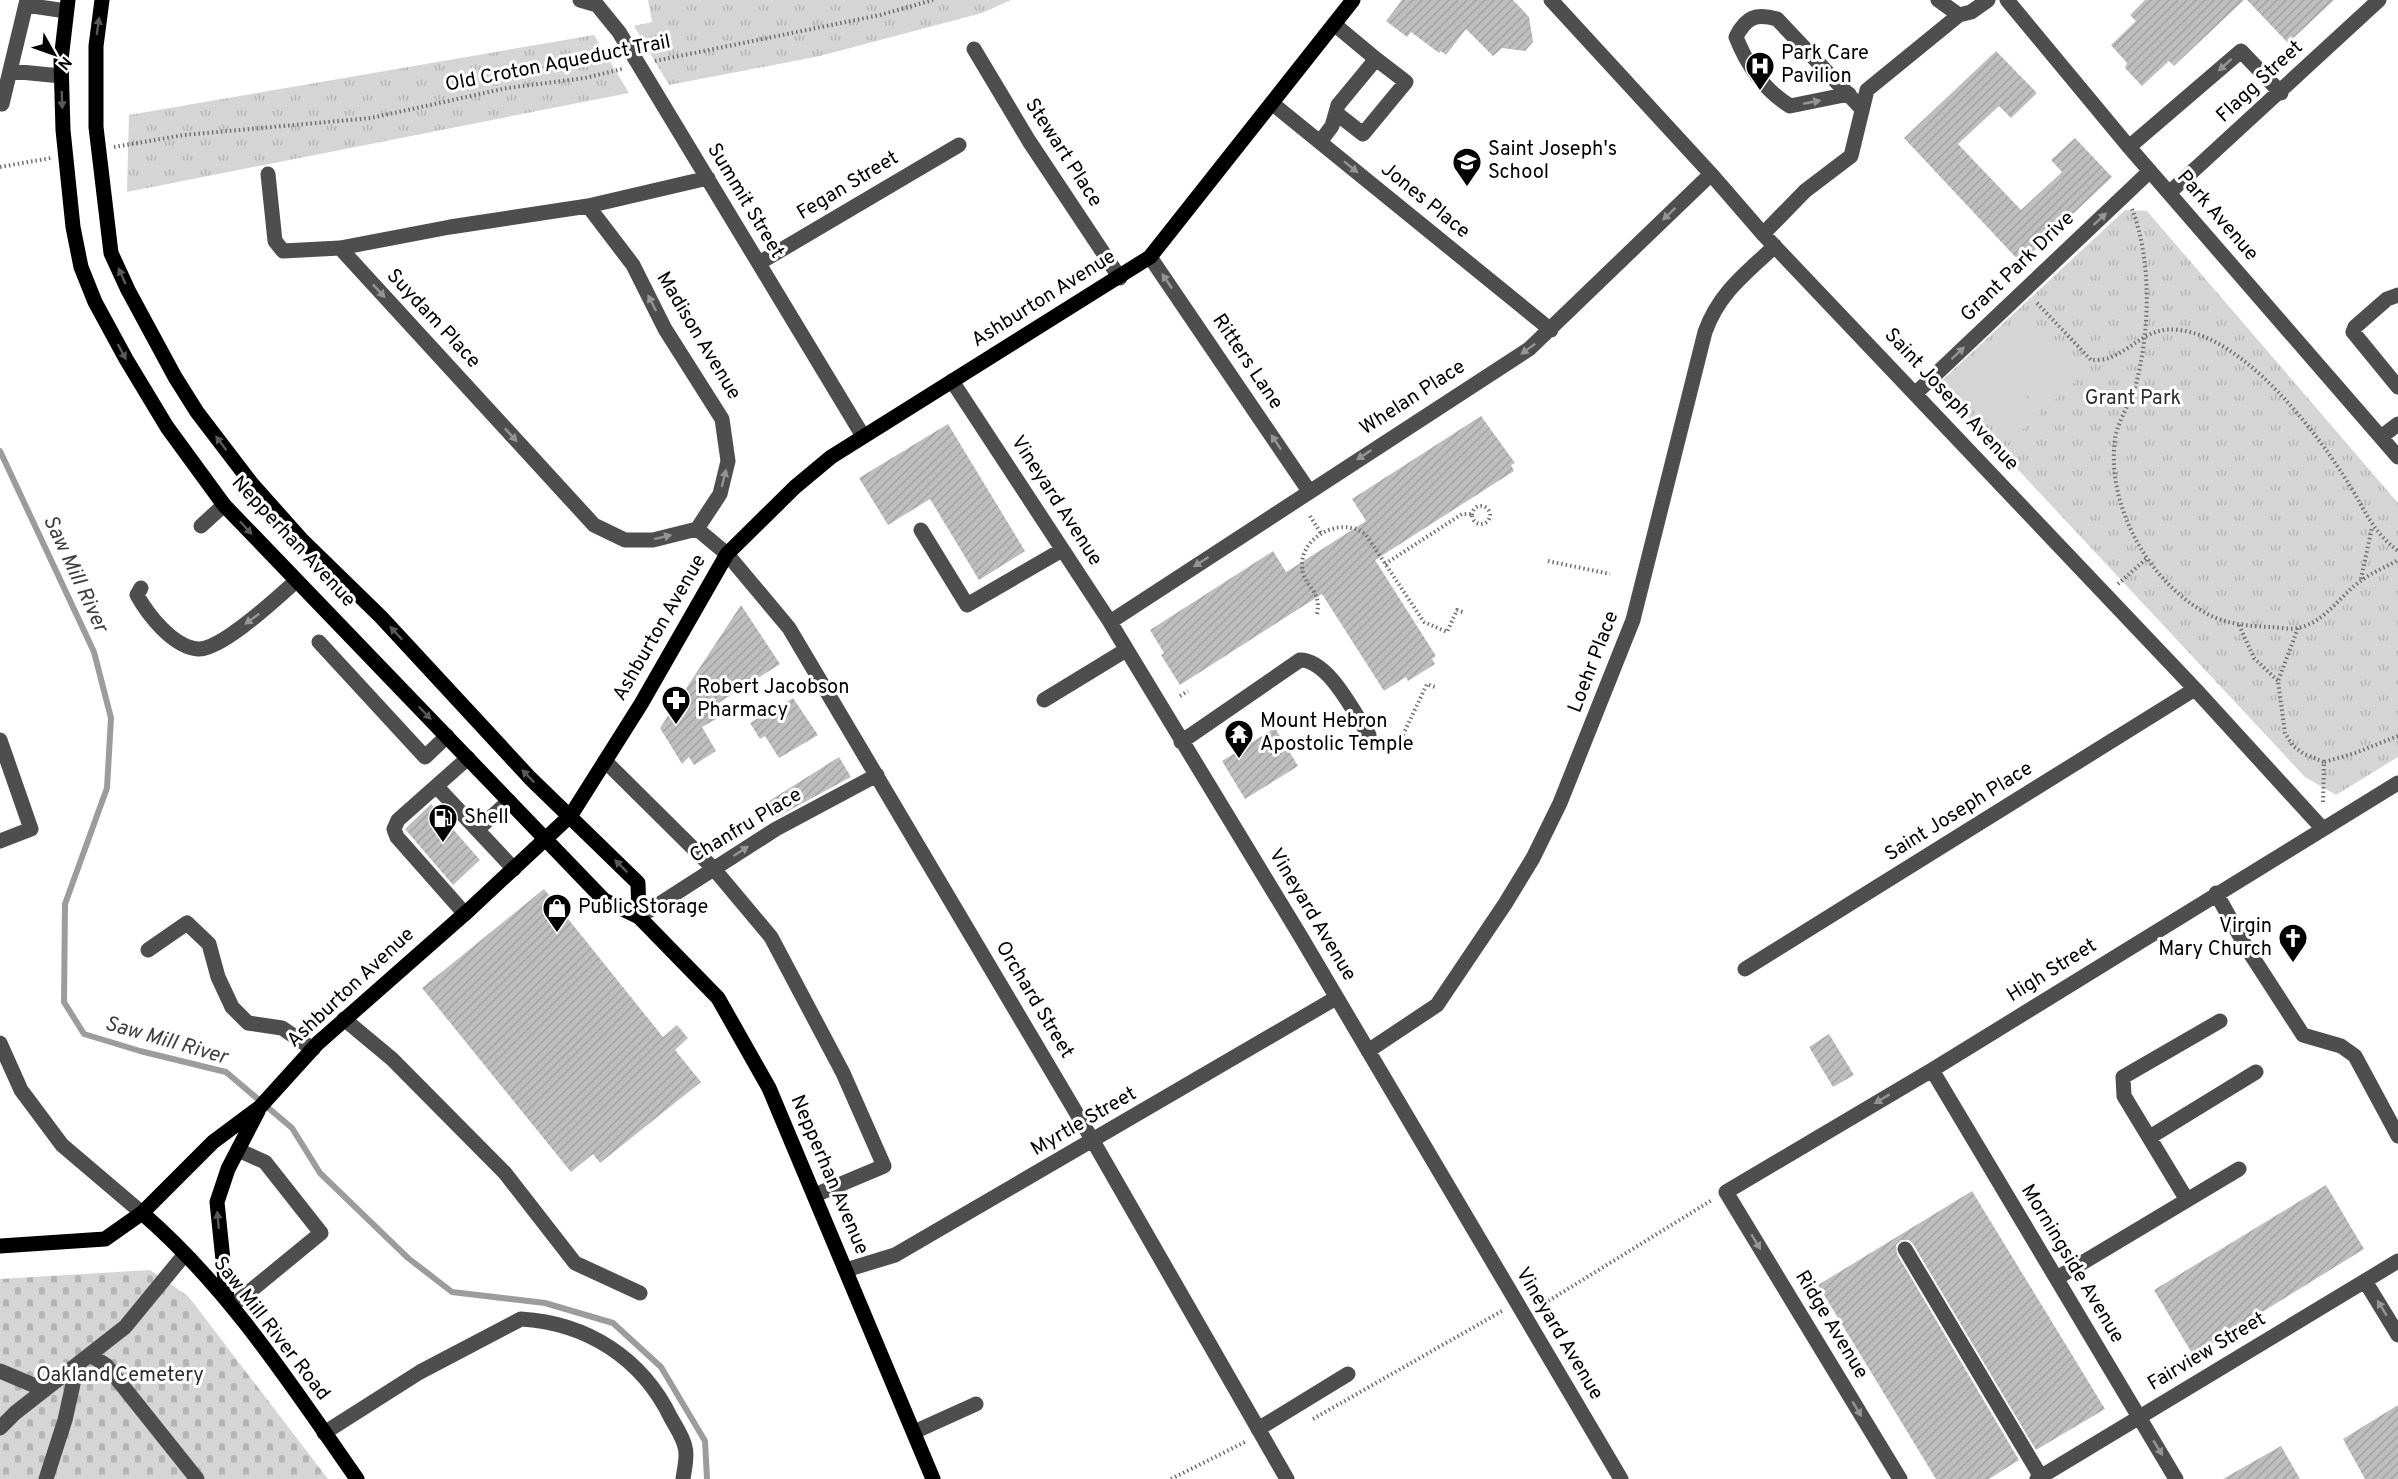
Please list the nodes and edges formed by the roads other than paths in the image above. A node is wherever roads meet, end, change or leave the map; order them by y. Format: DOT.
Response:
graph roads {
  1 [pos="102,0"];
  2 [pos="580,0"];
  3 [pos="1353,0"];
  4 [pos="1551,0"];
  5 [pos="1938,0"];
  6 [pos="1988,0"];
  7 [pos="2007,0"];
  8 [pos="2379,0"];
  9 [pos="26,3"];
  10 [pos="67,5"];
  11 [pos="1959,15"];
  12 [pos="1334,24"];
  13 [pos="974,49"];
  14 [pos="1376,59"];
  15 [pos="10,71"];
  16 [pos="61,76"];
  17 [pos="2281,93"];
  18 [pos="1849,94"];
  19 [pos="2,104"];
  20 [pos="1273,104"];
  21 [pos="1862,109"];
  22 [pos="1336,113"];
  23 [pos="1320,142"];
  24 [pos="958,145"];
  25 [pos="2129,147"];
  26 [pos="2150,171"];
  27 [pos="268,174"];
  28 [pos="1711,174"];
  29 [pos="708,178"];
  30 [pos="2169,193"];
  31 [pos="588,206"];
  32 [pos="1762,234"];
  33 [pos="1775,246"];
  34 [pos="340,248"];
  35 [pos="1150,257"];
  36 [pos="759,263"];
  37 [pos="1120,278"];
  38 [pos="2398,295"];
  39 [pos="1551,330"];
  40 [pos="952,381"];
  41 [pos="2398,387"];
  42 [pos="1916,393"];
  43 [pos="2398,424"];
  44 [pos="863,436"];
  45 [pos="2381,437"];
  46 [pos="2398,457"];
  47 [pos="1309,491"];
  48 [pos="224,505"];
  49 [pos="201,526"];
  50 [pos="697,529"];
  51 [pos="921,530"];
  52 [pos="1062,550"];
  53 [pos="727,554"];
  54 [pos="296,581"];
  55 [pos="141,588"];
  56 [pos="1110,622"];
  57 [pos="319,642"];
  58 [pos="1126,650"];
  59 [pos="2195,689"];
  60 [pos="1044,700"];
  61 [pos="1369,735"];
  62 [pos="447,736"];
  63 [pos="0,740"];
  64 [pos="1181,742"];
  65 [pos="468,758"];
  66 [pos="605,761"];
  67 [pos="877,776"];
  68 [pos="2398,783"];
  69 [pos="437,787"];
  70 [pos="509,801"];
  71 [pos="571,815"];
  72 [pos="2322,828"];
  73 [pos="478,830"];
  74 [pos="546,838"];
  75 [pos="0,841"];
  76 [pos="514,869"];
  77 [pos="714,869"];
  78 [pos="2216,894"];
  79 [pos="465,914"];
  80 [pos="639,917"];
  81 [pos="148,950"];
  82 [pos="1744,969"];
  83 [pos="1336,998"];
  84 [pos="344,1019"];
  85 [pos="2220,1021"];
  86 [pos="0,1043"];
  87 [pos="313,1049"];
  88 [pos="1368,1051"];
  89 [pos="3,1060"];
  90 [pos="1932,1070"];
  91 [pos="2256,1072"];
  92 [pos="260,1107"];
  93 [pos="2398,1136"];
  94 [pos="2150,1137"];
  95 [pos="1094,1141"];
  96 [pos="238,1150"];
  97 [pos="2239,1169"];
  98 [pos="1726,1192"];
  99 [pos="815,1195"];
  100 [pos="2187,1200"];
  101 [pos="142,1213"];
  102 [pos="0,1246"];
  103 [pos="1905,1249"];
  104 [pos="185,1254"];
  105 [pos="2398,1261"];
  106 [pos="846,1270"];
  107 [pos="2056,1278"];
  108 [pos="2366,1281"];
  109 [pos="639,1293"];
  110 [pos="229,1302"];
  111 [pos="2398,1335"];
  112 [pos="90,1355"];
  113 [pos="77,1366"];
  114 [pos="0,1371"];
  115 [pos="1348,1374"];
  116 [pos="45,1390"];
  117 [pos="976,1404"];
  118 [pos="2140,1417"];
  119 [pos="0,1428"];
  120 [pos="914,1432"];
  121 [pos="1260,1432"];
  122 [pos="324,1433"];
  123 [pos="2039,1478"];
  124 [pos="46,1479"];
  125 [pos="197,1479"];
  126 [pos="357,1479"];
  127 [pos="683,1479"];
  128 [pos="933,1479"];
  129 [pos="1287,1479"];
  130 [pos="1621,1479"];
  131 [pos="1900,1479"];
  132 [pos="2176,1479"];
  71 -- 1 [label="main road, Nepperhan Avenue, one-way"];
  2 -- 29 [label="street, Summit Street"];
  3 -- 12 [label="main road, Ashburton Avenue"];
  4 -- 28 [label="street, Saint Joseph Avenue"];
  5 -- 11 [label="street"];
  6 -- 11 [label="street"];
  7 -- 25 [label="street, Park Avenue"];
  8 -- 17 [label="street, Flagg Street"];
  9 -- 10 [label="street"];
  9 -- 15 [label="street"];
  10 -- 16 [label="main road, Nepperhan Avenue"];
  11 -- 21 [label="street"];
  12 -- 14 [label="street"];
  12 -- 20 [label="main road, Ashburton Avenue"];
  13 -- 37 [label="street, Stewart Place"];
  14 -- 22 [label="street"];
  14 -- 22 [label="street"];
  15 -- 16 [label="street"];
  15 -- 19 [label="street"];
  16 -- 48 [label="main road, Nepperhan Avenue, one-way"];
  17 -- 25 [label="street, one-way"];
  17 -- 30 [label="street, Flagg Street"];
  18 -- 18 [label="street, one-way"];
  18 -- 21 [label="street"];
  20 -- 23 [label="street, Jones Place"];
  20 -- 35 [label="main road, Ashburton Avenue"];
  21 -- 32 [label="street"];
  22 -- 23 [label="street"];
  23 -- 39 [label="street, Jones Place, one-way"];
  24 -- 36 [label="street, Fegan Street"];
  25 -- 26 [label="street, Park Avenue"];
  26 -- 30 [label="street, Park Avenue"];
  42 -- 26 [label="street, Grant Park Drive, one-way"];
  27 -- 34 [label="street"];
  28 -- 32 [label="street, Saint Joseph Avenue"];
  28 -- 39 [label="street, Whelan Place, one-way"];
  29 -- 31 [label="street, Suydam Place"];
  29 -- 36 [label="street, Summit Street"];
  30 -- 45 [label="street, Park Avenue"];
  31 -- 34 [label="street, Suydam Place"];
  50 -- 31 [label="street, Madison Avenue, one-way"];
  32 -- 33 [label="street, Saint Joseph Avenue"];
  33 -- 42 [label="street, Saint Joseph Avenue"];
  33 -- 88 [label="street, Loehr Place"];
  34 -- 50 [label="street, Suydam Place, one-way"];
  35 -- 37 [label="main road, Ashburton Avenue"];
  47 -- 35 [label="street, Ritters Lane, one-way"];
  36 -- 44 [label="street, Summit Street"];
  37 -- 40 [label="main road, Ashburton Avenue"];
  38 -- 41 [label="street"];
  39 -- 47 [label="street, Whelan Place, one-way"];
  40 -- 44 [label="main road, Ashburton Avenue"];
  40 -- 52 [label="street, Vineyard Avenue"];
  42 -- 59 [label="street, Saint Joseph Avenue"];
  43 -- 45 [label="street"];
  44 -- 53 [label="main road, Ashburton Avenue"];
  45 -- 46 [label="street, Park Avenue"];
  47 -- 56 [label="street, Whelan Place, one-way"];
  48 -- 49 [label="street"];
  48 -- 54 [label="main road, Nepperhan Avenue, one-way"];
  50 -- 53 [label="street"];
  51 -- 52 [label="street"];
  52 -- 56 [label="street, Vineyard Avenue"];
  53 -- 66 [label="main road, Ashburton Avenue"];
  53 -- 67 [label="street, Orchard Street"];
  54 -- 55 [label="street, one-way"];
  54 -- 62 [label="main road, Nepperhan Avenue, one-way"];
  56 -- 58 [label="street, Vineyard Avenue"];
  57 -- 62 [label="street"];
  58 -- 60 [label="street"];
  58 -- 64 [label="street, Vineyard Avenue"];
  59 -- 72 [label="street, Saint Joseph Avenue"];
  59 -- 82 [label="street, Saint Joseph Place"];
  61 -- 64 [label="street"];
  62 -- 65 [label="main road, Nepperhan Avenue"];
  63 -- 75 [label="street"];
  64 -- 83 [label="street, Vineyard Avenue"];
  65 -- 69 [label="street"];
  65 -- 70 [label="main road, Nepperhan Avenue"];
  66 -- 71 [label="main road, Ashburton Avenue"];
  66 -- 77 [label="street"];
  77 -- 67 [label="street, Chanfru Place, one-way"];
  67 -- 95 [label="street, Orchard Street"];
  68 -- 72 [label="street, High Street"];
  69 -- 73 [label="street"];
  69 -- 79 [label="street"];
  70 -- 73 [label="street"];
  70 -- 74 [label="main road, Nepperhan Avenue"];
  71 -- 74 [label="main road, Ashburton Avenue"];
  80 -- 71 [label="main road, Nepperhan Avenue, one-way"];
  72 -- 78 [label="street, High Street"];
  73 -- 76 [label="street"];
  74 -- 76 [label="main road, Ashburton Avenue"];
  74 -- 80 [label="main road, Nepperhan Avenue"];
  76 -- 79 [label="main road, Ashburton Avenue"];
  77 -- 80 [label="street, Chanfru Place"];
  77 -- 99 [label="street"];
  78 -- 90 [label="street, High Street"];
  78 -- 93 [label="street"];
  79 -- 84 [label="main road, Ashburton Avenue"];
  80 -- 99 [label="main road, Nepperhan Avenue"];
  81 -- 87 [label="street"];
  83 -- 88 [label="street, Vineyard Avenue"];
  83 -- 95 [label="street, Myrtle Street"];
  84 -- 87 [label="main road, Ashburton Avenue"];
  84 -- 109 [label="street"];
  85 -- 94 [label="street"];
  86 -- 89 [label="street"];
  87 -- 92 [label="main road, Ashburton Avenue"];
  88 -- 130 [label="street, Vineyard Avenue"];
  89 -- 101 [label="street"];
  90 -- 98 [label="street, High Street, one-way"];
  90 -- 107 [label="street, Morningside Avenue"];
  91 -- 94 [label="street"];
  92 -- 96 [label="main road"];
  92 -- 101 [label="main road, Ashburton Avenue"];
  94 -- 100 [label="street"];
  95 -- 106 [label="street, Myrtle Street"];
  95 -- 121 [label="street, Orchard Street"];
  110 -- 96 [label="main road, one-way"];
  96 -- 110 [label="street"];
  97 -- 100 [label="street"];
  98 -- 131 [label="street, Ridge Avenue, one-way"];
  99 -- 106 [label="main road, Nepperhan Avenue"];
  100 -- 107 [label="street"];
  101 -- 102 [label="main road, Ashburton Avenue"];
  101 -- 104 [label="main road, Saw Mill River Road"];
  103 -- 123 [label="street"];
  104 -- 110 [label="main road, Saw Mill River Road"];
  104 -- 112 [label="street"];
  105 -- 108 [label="street, Fairview Street"];
  106 -- 120 [label="main road, Nepperhan Avenue"];
  107 -- 118 [label="street, Morningside Avenue"];
  111 -- 108 [label="street, one-way"];
  108 -- 118 [label="street, Fairview Street"];
  110 -- 122 [label="main road, Saw Mill River Road"];
  112 -- 113 [label="street"];
  112 -- 125 [label="street"];
  113 -- 116 [label="street"];
  113 -- 124 [label="street"];
  114 -- 116 [label="street"];
  115 -- 121 [label="street"];
  116 -- 119 [label="street"];
  117 -- 120 [label="street"];
  118 -- 123 [label="street, Fairview Street"];
  118 -- 132 [label="street, Morningside Avenue, one-way"];
  120 -- 128 [label="main road, Nepperhan Avenue"];
  121 -- 129 [label="street, Orchard Street"];
  122 -- 126 [label="main road, Saw Mill River Road"];
  122 -- 127 [label="street"];
}
